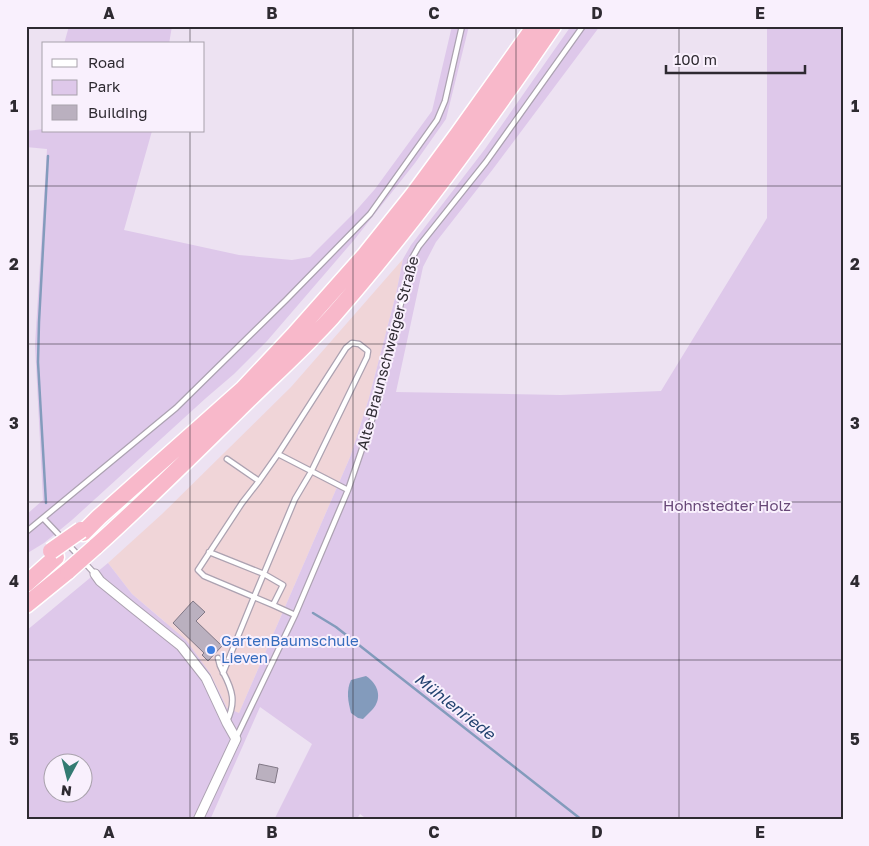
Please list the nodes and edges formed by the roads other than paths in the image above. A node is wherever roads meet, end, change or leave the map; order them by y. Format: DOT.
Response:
graph roads {
  1 [pos="462,26"];
  2 [pos="534,26"];
  3 [pos="553,26"];
  4 [pos="582,26"];
  5 [pos="278,454"];
  6 [pos="227,459"];
  7 [pos="311,472"];
  8 [pos="259,481"];
  9 [pos="348,490"];
  10 [pos="43,518"];
  11 [pos="26,532"];
  12 [pos="209,552"];
  13 [pos="54,554"];
  14 [pos="26,568"];
  15 [pos="95,574"];
  16 [pos="264,574"];
  17 [pos="26,584"];
  18 [pos="254,597"];
  19 [pos="26,605"];
  20 [pos="273,605"];
  21 [pos="295,615"];
  22 [pos="218,658"];
  23 [pos="223,673"];
  24 [pos="227,723"];
  25 [pos="236,739"];
  26 [pos="198,820"];
  1 -- 10 [label="lane"];
  2 -- 13 [label="highway"];
  3 -- 19 [label="highway, bridge"];
  4 -- 9 [label="lane, Alte Braunschweiger Straße"];
  5 -- 7 [label="lane"];
  5 -- 7 [label="lane"];
  5 -- 8 [label="lane"];
  6 -- 8 [label="lane"];
  7 -- 9 [label="lane"];
  7 -- 16 [label="lane"];
  8 -- 12 [label="lane"];
  9 -- 21 [label="lane, Alte Braunschweiger Straße"];
  10 -- 11 [label="lane"];
  10 -- 15 [label="lane"];
  12 -- 16 [label="lane"];
  12 -- 18 [label="lane"];
  13 -- 14 [label="highway"];
  13 -- 17 [label="highway"];
  15 -- 24 [label="street"];
  16 -- 18 [label="lane"];
  16 -- 20 [label="lane"];
  18 -- 20 [label="lane"];
  18 -- 23 [label="lane"];
  20 -- 21 [label="lane"];
  21 -- 25 [label="lane, Alte Braunschweiger Straße"];
  22 -- 23 [label="lane"];
  23 -- 24 [label="lane"];
  24 -- 25 [label="street"];
  25 -- 26 [label="street, Alte Braunschweiger Straße"];
}
